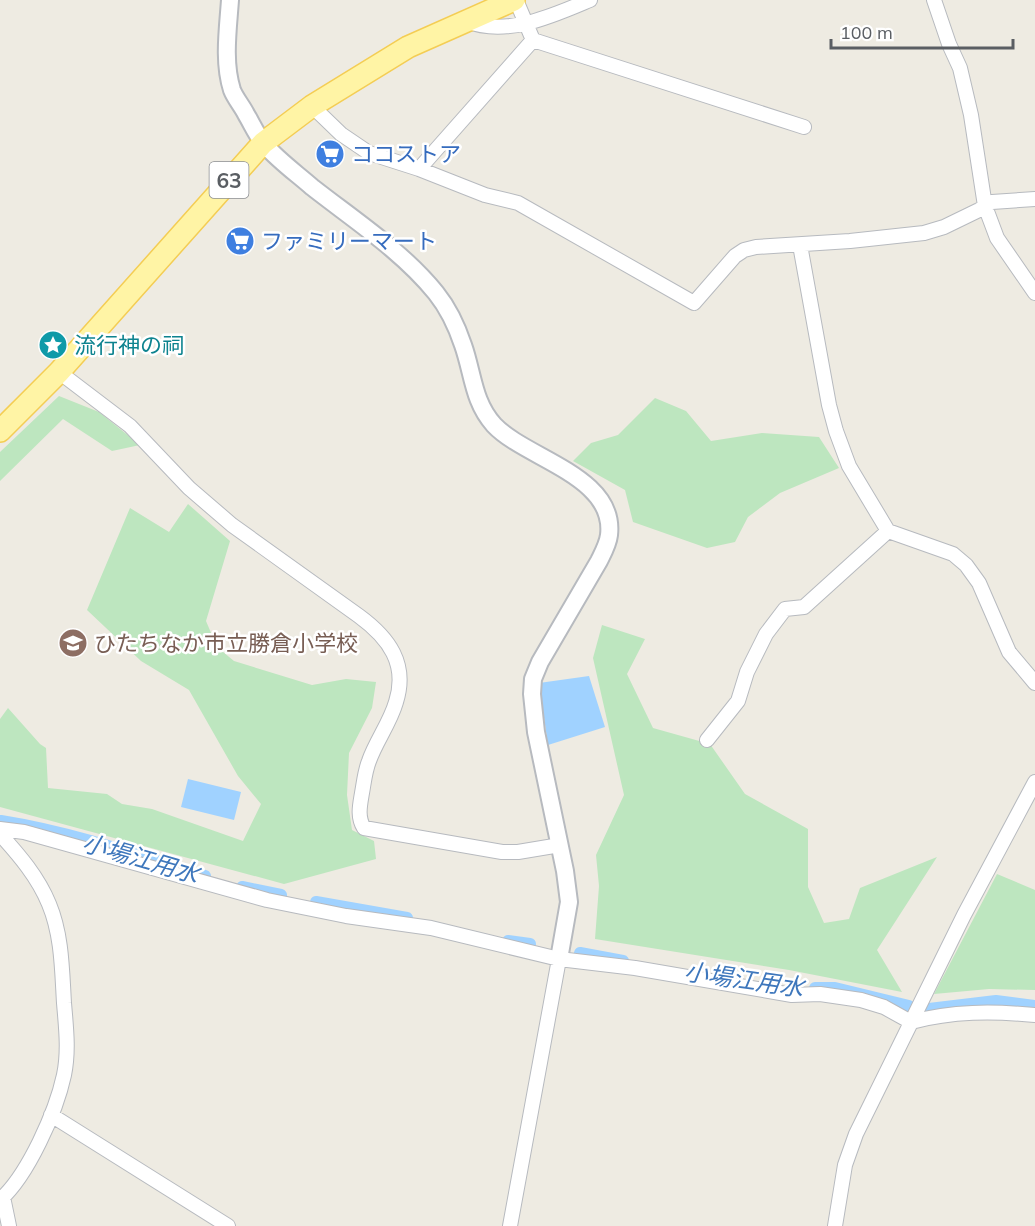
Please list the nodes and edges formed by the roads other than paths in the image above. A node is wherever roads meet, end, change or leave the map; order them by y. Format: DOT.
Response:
graph roads {
  1 [pos="230,0"];
  2 [pos="515,0"];
  3 [pos="590,0"];
  4 [pos="934,0"];
  5 [pos="466,21"];
  6 [pos="527,23"];
  7 [pos="534,40"];
  8 [pos="312,106"];
  9 [pos="804,127"];
  10 [pos="263,143"];
  11 [pos="419,169"];
  12 [pos="1035,199"];
  13 [pos="985,206"];
  14 [pos="800,245"];
  15 [pos="1035,293"];
  16 [pos="59,372"];
  17 [pos="0,431"];
  18 [pos="888,531"];
  19 [pos="1035,683"];
  20 [pos="707,740"];
  21 [pos="1035,782"];
  22 [pos="0,829"];
  23 [pos="0,834"];
  24 [pos="560,845"];
  25 [pos="559,959"];
  26 [pos="1035,1015"];
  27 [pos="911,1022"];
  28 [pos="51,1115"];
  29 [pos="0,1178"];
  30 [pos="13,1185"];
  31 [pos="2,1198"];
  32 [pos="9,1226"];
  33 [pos="228,1226"];
  34 [pos="510,1226"];
  35 [pos="835,1226"];
  1 -- 10 [label="street"];
  2 -- 5 [label="main road, 63"];
  2 -- 6 [label="street"];
  3 -- 6 [label="street"];
  4 -- 13 [label="street"];
  5 -- 6 [label="street"];
  5 -- 8 [label="main road, 63"];
  6 -- 7 [label="street"];
  7 -- 9 [label="street"];
  7 -- 11 [label="street"];
  8 -- 10 [label="main road, 63"];
  8 -- 11 [label="street"];
  10 -- 16 [label="main road, 63"];
  10 -- 24 [label="street"];
  11 -- 14 [label="street"];
  12 -- 13 [label="street"];
  13 -- 14 [label="street"];
  13 -- 15 [label="street"];
  14 -- 18 [label="street"];
  16 -- 17 [label="main road, 63"];
  16 -- 24 [label="street"];
  18 -- 19 [label="street"];
  18 -- 20 [label="street"];
  21 -- 27 [label="street"];
  22 -- 25 [label="street"];
  23 -- 28 [label="street"];
  24 -- 25 [label="street"];
  25 -- 27 [label="street"];
  25 -- 34 [label="street"];
  26 -- 27 [label="street"];
  27 -- 35 [label="street"];
  28 -- 30 [label="street"];
  28 -- 33 [label="street"];
  29 -- 30 [label="street"];
  30 -- 31 [label="street"];
  31 -- 32 [label="street"];
}
